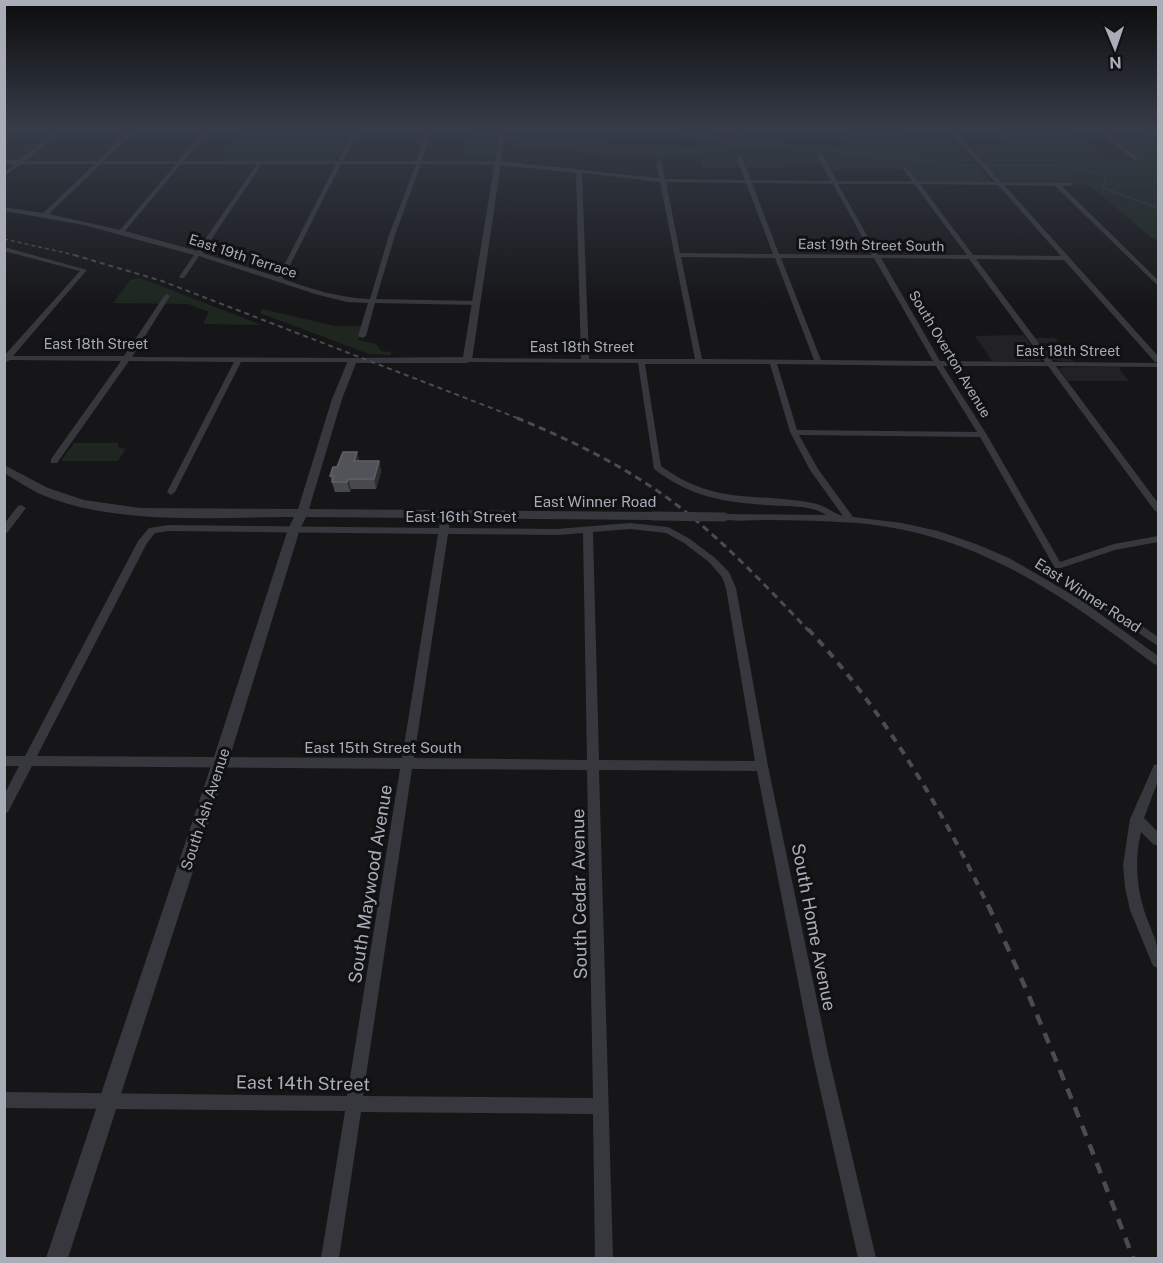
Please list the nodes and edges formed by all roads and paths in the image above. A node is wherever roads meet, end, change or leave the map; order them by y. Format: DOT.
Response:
graph roads {
  1 [pos="73,189"];
  2 [pos="157,189"];
  3 [pos="242,189"];
  4 [pos="326,189"];
  5 [pos="410,189"];
  6 [pos="494,189"];
  7 [pos="580,189"];
  8 [pos="665,189"];
  9 [pos="753,189"];
  10 [pos="840,189"];
  11 [pos="921,189"];
  12 [pos="1003,189"];
  13 [pos="1062,189"];
  14 [pos="4,209"];
  15 [pos="45,215"];
  16 [pos="122,231"];
  17 [pos="5,251"];
  18 [pos="198,254"];
  19 [pos="677,255"];
  20 [pos="778,256"];
  21 [pos="878,257"];
  22 [pos="972,258"];
  23 [pos="1066,258"];
  24 [pos="182,277"];
  25 [pos="280,279"];
  26 [pos="1158,283"];
  27 [pos="167,296"];
  28 [pos="373,302"];
  29 [pos="477,303"];
  30 [pos="362,336"];
  31 [pos="127,358"];
  32 [pos="6,359"];
  33 [pos="239,359"];
  34 [pos="352,360"];
  35 [pos="467,360"];
  36 [pos="1158,360"];
  37 [pos="585,361"];
  38 [pos="641,361"];
  39 [pos="699,361"];
  40 [pos="773,362"];
  41 [pos="818,362"];
  42 [pos="940,364"];
  43 [pos="1052,364"];
  44 [pos="1158,364"];
  45 [pos="794,432"];
  46 [pos="983,435"];
  47 [pos="54,461"];
  48 [pos="4,468"];
  49 [pos="171,492"];
  50 [pos="21,508"];
  51 [pos="1158,509"];
  52 [pos="302,514"];
  53 [pos="446,515"];
  54 [pos="653,516"];
  55 [pos="839,519"];
  56 [pos="850,519"];
  57 [pos="294,529"];
  58 [pos="588,529"];
  59 [pos="4,531"];
  60 [pos="443,531"];
  61 [pos="1158,539"];
  62 [pos="1058,566"];
  63 [pos="1056,588"];
  64 [pos="733,601"];
  65 [pos="1076,601"];
  66 [pos="1158,642"];
  67 [pos="1158,661"];
  68 [pos="4,761"];
  69 [pos="28,761"];
  70 [pos="220,763"];
  71 [pos="406,763"];
  72 [pos="595,764"];
  73 [pos="762,766"];
  74 [pos="1158,769"];
  75 [pos="4,808"];
  76 [pos="1136,819"];
  77 [pos="1158,840"];
  78 [pos="1158,961"];
  79 [pos="109,1099"];
  80 [pos="4,1100"];
  81 [pos="355,1103"];
  82 [pos="600,1106"];
  83 [pos="57,1258"];
  84 [pos="330,1258"];
  85 [pos="604,1258"];
  86 [pos="867,1258"];
  1 -- 15 [label="street"];
  2 -- 16 [label="street"];
  3 -- 18 [label="street"];
  4 -- 25 [label="street"];
  5 -- 28 [label="street"];
  6 -- 29 [label="street"];
  7 -- 37 [label="street"];
  8 -- 19 [label="street"];
  9 -- 20 [label="street"];
  10 -- 21 [label="street, South Overton Avenue"];
  11 -- 22 [label="street"];
  12 -- 23 [label="street"];
  13 -- 26 [label="street"];
  14 -- 15 [label="street, East 19th Terrace"];
  15 -- 16 [label="street, East 19th Terrace"];
  16 -- 18 [label="street, East 19th Terrace"];
  17 -- 32 [label="street"];
  18 -- 24 [label="street"];
  18 -- 25 [label="street, East 19th Terrace"];
  19 -- 20 [label="street, East 19th Street South"];
  19 -- 39 [label="street"];
  20 -- 21 [label="street, East 19th Street South"];
  20 -- 41 [label="street"];
  21 -- 22 [label="street, East 19th Street South"];
  21 -- 42 [label="street, South Overton Avenue"];
  22 -- 23 [label="street, East 19th Street South"];
  22 -- 43 [label="street"];
  23 -- 36 [label="street"];
  25 -- 28 [label="street, East 19th Terrace"];
  27 -- 31 [label="street"];
  28 -- 29 [label="street, East 19th Terrace"];
  28 -- 30 [label="street"];
  29 -- 35 [label="street"];
  31 -- 32 [label="street, East 18th Street"];
  31 -- 33 [label="street, East 18th Street"];
  31 -- 47 [label="street"];
  33 -- 34 [label="street, East 18th Street"];
  33 -- 49 [label="street"];
  34 -- 35 [label="street, East 18th Street"];
  34 -- 52 [label="street, South Ash Avenue"];
  35 -- 37 [label="street, East 18th Street"];
  37 -- 38 [label="street, East 18th Street"];
  38 -- 39 [label="street, East 18th Street"];
  38 -- 55 [label="street"];
  39 -- 40 [label="street, East 18th Street"];
  40 -- 41 [label="street, East 18th Street"];
  40 -- 45 [label="street"];
  41 -- 42 [label="street, East 18th Street"];
  42 -- 43 [label="street, East 18th Street"];
  42 -- 46 [label="street, South Overton Avenue"];
  43 -- 44 [label="street, East 18th Street"];
  43 -- 51 [label="street"];
  45 -- 46 [label="street"];
  45 -- 56 [label="street"];
  46 -- 62 [label="street, South Overton Avenue"];
  48 -- 52 [label="street, East Winner Road"];
  50 -- 59 [label="street"];
  52 -- 53 [label="street, East Winner Road"];
  52 -- 57 [label="street, South Ash Avenue"];
  53 -- 54 [label="street, East Winner Road"];
  53 -- 60 [label="street, South Maywood Avenue"];
  54 -- 55 [label="street, East Winner Road, bridge"];
  55 -- 56 [label="street, East Winner Road"];
  56 -- 63 [label="street, East Winner Road"];
  57 -- 60 [label="street, East 16th Street"];
  57 -- 69 [label="street, East 16th Street"];
  57 -- 70 [label="street, South Ash Avenue"];
  58 -- 60 [label="street, East 16th Street"];
  58 -- 64 [label="street, East 16th Street"];
  58 -- 72 [label="street, South Cedar Avenue"];
  60 -- 71 [label="street, South Maywood Avenue"];
  61 -- 62 [label="street"];
  62 -- 63 [label="street"];
  63 -- 65 [label="street, East Winner Road"];
  64 -- 73 [label="street, South Home Avenue"];
  65 -- 66 [label="street"];
  65 -- 67 [label="street, East Winner Road"];
  68 -- 69 [label="street, East 15th Street South"];
  69 -- 70 [label="street, East 15th Street South"];
  69 -- 75 [label="street"];
  70 -- 71 [label="street, East 15th Street South"];
  70 -- 79 [label="street, South Ash Avenue"];
  71 -- 72 [label="street, East 15th Street South"];
  71 -- 81 [label="street, South Maywood Avenue"];
  72 -- 73 [label="street, East 15th Street South"];
  72 -- 82 [label="street, South Cedar Avenue"];
  73 -- 86 [label="street, South Home Avenue"];
  74 -- 76 [label="street"];
  76 -- 77 [label="street"];
  76 -- 78 [label="street"];
  79 -- 80 [label="street, East 14th Street"];
  79 -- 81 [label="street, East 14th Street"];
  79 -- 83 [label="street, South Ash Avenue"];
  81 -- 82 [label="street, East 14th Street"];
  81 -- 84 [label="street, South Maywood Avenue"];
  82 -- 85 [label="street, South Cedar Avenue"];
}
